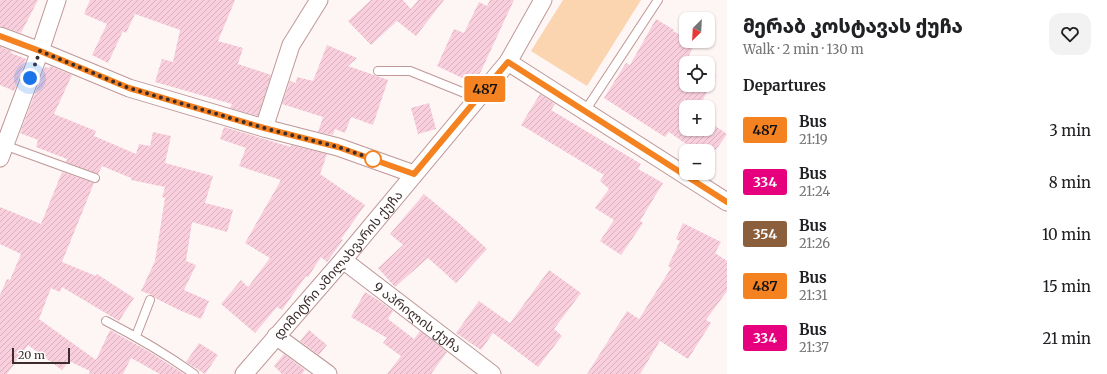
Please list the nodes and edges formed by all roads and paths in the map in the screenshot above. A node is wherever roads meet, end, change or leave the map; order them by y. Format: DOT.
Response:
graph roads {
  1 [pos="57,0"];
  2 [pos="319,0"];
  3 [pos="543,0"];
  4 [pos="658,0"];
  5 [pos="0,36"];
  6 [pos="40,51"];
  7 [pos="508,62"];
  8 [pos="378,71"];
  9 [pos="477,98"];
  10 [pos="585,111"];
  11 [pos="264,128"];
  12 [pos="2,152"];
  13 [pos="414,174"];
  14 [pos="95,178"];
  15 [pos="727,202"];
  16 [pos="343,260"];
  17 [pos="150,300"];
  18 [pos="106,321"];
  19 [pos="136,336"];
  20 [pos="276,336"];
  21 [pos="194,374"];
  22 [pos="244,374"];
  23 [pos="328,374"];
  24 [pos="492,374"];
  1 -- 6 [label="street"];
  2 -- 11 [label="street"];
  3 -- 7 [label="street, დიმიტრი ამილახვარის ქუჩა"];
  4 -- 10 [label="lane"];
  5 -- 6 [label="street"];
  6 -- 11 [label="street"];
  6 -- 12 [label="street"];
  7 -- 9 [label="street, დიმიტრი ამილახვარის ქუჩა"];
  7 -- 10 [label="street"];
  8 -- 9 [label="lane"];
  9 -- 13 [label="street, დიმიტრი ამილახვარის ქუჩა"];
  10 -- 15 [label="street"];
  11 -- 13 [label="street"];
  12 -- 14 [label="lane"];
  13 -- 16 [label="street, დიმიტრი ამილახვარის ქუჩა"];
  16 -- 20 [label="street, დიმიტრი ამილახვარის ქუჩა"];
  16 -- 24 [label="street, 9 აპრილის ქუჩა"];
  17 -- 19 [label="lane"];
  18 -- 19 [label="lane"];
  19 -- 21 [label="lane"];
  20 -- 22 [label="street, დიმიტრი ამილახვარის ქუჩა"];
  20 -- 23 [label="street"];
}
